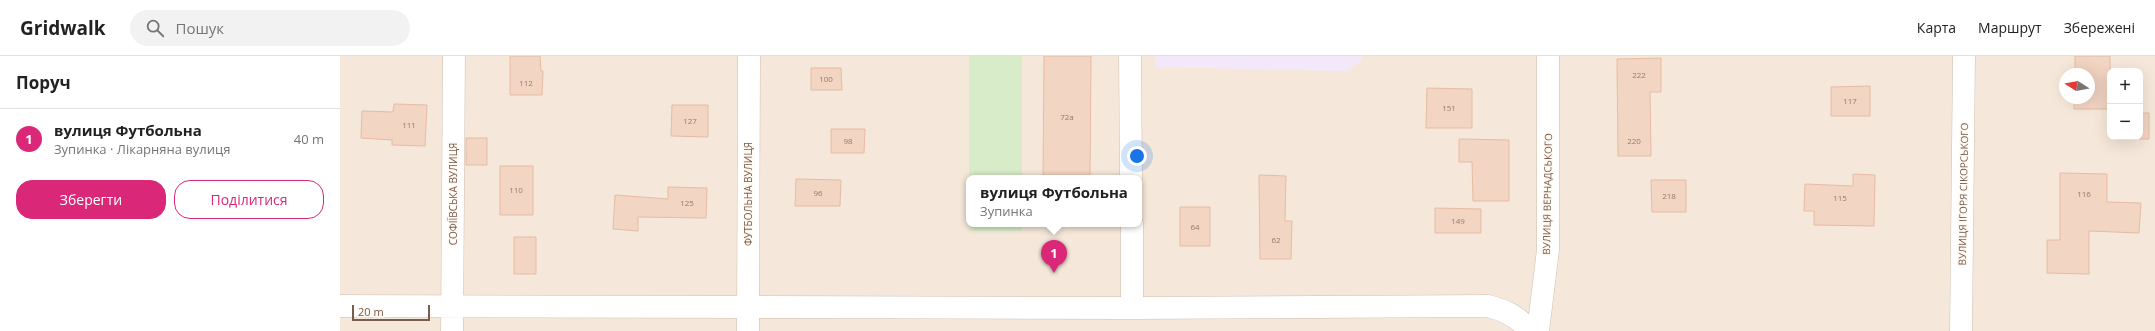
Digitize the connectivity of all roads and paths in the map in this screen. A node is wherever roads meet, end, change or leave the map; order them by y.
1 (454, 56) edge
2 (749, 56) edge
3 (1130, 56) edge
4 (1548, 56) edge
5 (1964, 56) edge
6 (1131, 175) edge
7 (1132, 227) edge
8 (340, 306) edge
9 (452, 306) junction
10 (748, 306) junction
11 (1132, 308) junction
12 (452, 331) edge
13 (748, 331) edge
14 (1528, 331) edge
15 (1538, 331) edge
16 (1961, 331) edge

1 - 9 street, СОФІЇВСЬКА ВУЛИЦЯ
2 - 10 street, ФУТБОЛЬНА ВУЛИЦЯ
3 - 6 street
4 - 15 street, ВУЛИЦЯ ВЕРНАДСЬКОГО
5 - 16 street, ВУЛИЦЯ ІГОРЯ СІКОРСЬКОГО
7 - 11 street
8 - 9 street
9 - 10 street
9 - 12 street, СОФІЇВСЬКА ВУЛИЦЯ
10 - 11 street
10 - 13 street, ФУТБОЛЬНА ВУЛИЦЯ
11 - 14 street

